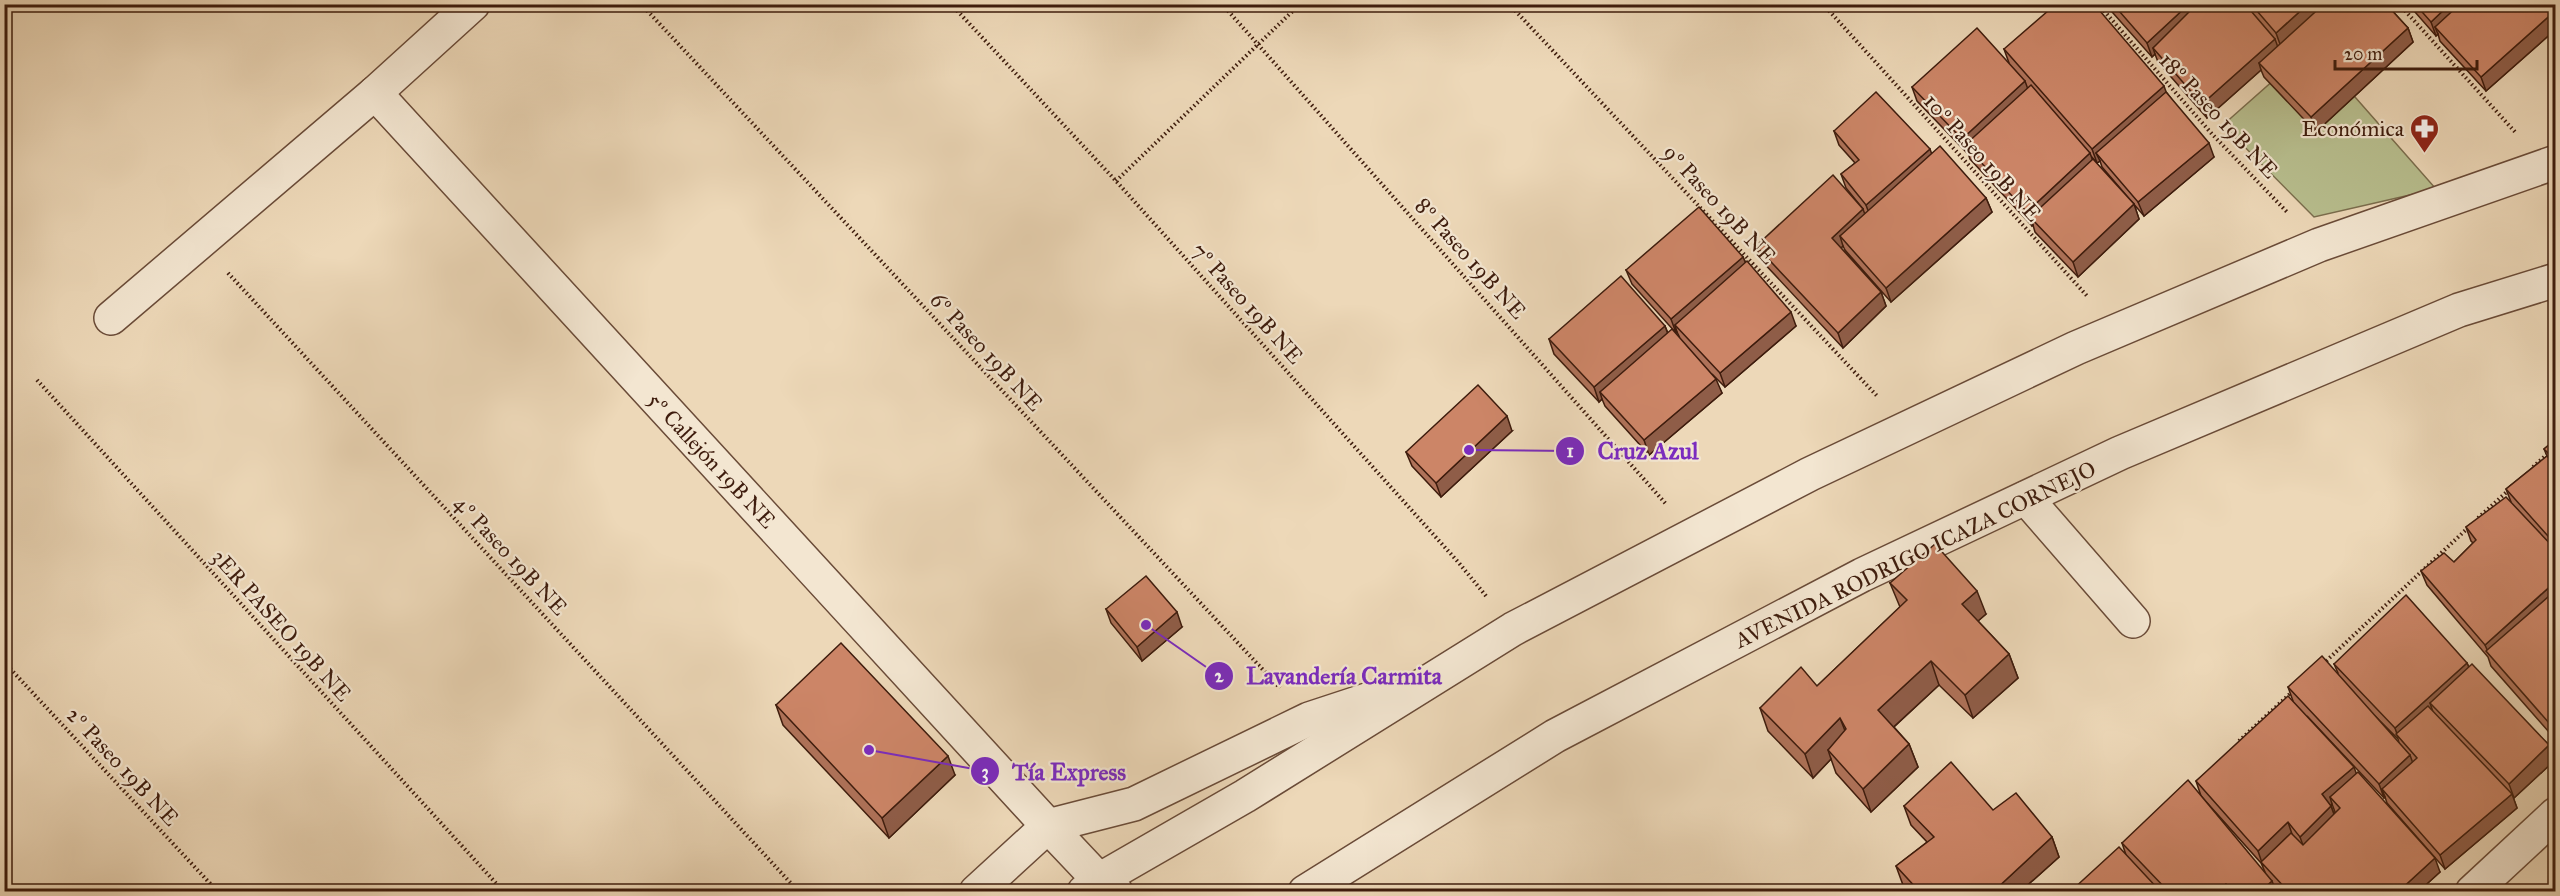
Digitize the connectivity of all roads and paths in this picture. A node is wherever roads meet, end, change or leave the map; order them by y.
1 (473, 4) edge
2 (641, 4) edge
3 (951, 4) edge
4 (1222, 4) edge
5 (1300, 4) edge
6 (1509, 4) edge
7 (1823, 4) edge
8 (2098, 4) edge
9 (2399, 4) edge
10 (1258, 45) junction
11 (375, 93) junction
12 (2550, 163) edge
13 (1116, 180) junction
14 (199, 241) junction
15 (2319, 245) junction
16 (2556, 280) edge
17 (2520, 291) junction
18 (2556, 291) edge
19 (111, 318) dead end
20 (2121, 329) junction
21 (37, 380) dead end
22 (1906, 429) junction
23 (2556, 446) edge
24 (2529, 470) edge
25 (2512, 487) edge
26 (2026, 498) junction
27 (1693, 535) junction
28 (2133, 621) dead end
29 (1513, 629) junction
30 (4, 662) edge
31 (2321, 665) edge
32 (1435, 677) junction
33 (2295, 689) edge
34 (1309, 719) junction
35 (2235, 746) edge
36 (2556, 814) edge
37 (1048, 826) junction
38 (1101, 889) edge
39 (218, 891) edge
40 (504, 891) edge
41 (799, 891) edge
42 (976, 891) edge
43 (1305, 891) edge
44 (2472, 891) edge

1 - 11 street
2 - 34 path, 6º Paseo 19B NE
3 - 13 path, 7º Paseo 19B NE
4 - 10 path, 8º Paseo 19B NE
5 - 10 path
6 - 22 path, 9º Paseo 19B NE
7 - 20 path, 10º Paseo 19B NE
8 - 15 path, 18º Paseo 19B NE
9 - 12 path
10 - 13 path
10 - 27 path, 8º Paseo 19B NE
11 - 14 street
11 - 37 street, 5º Callejón 19B NE
12 - 15 street
13 - 29 path, 7º Paseo 19B NE
14 - 19 street
14 - 41 path, 4º Paseo 19B NE
15 - 20 street
16 - 17 street, AVENIDA RODRIGO ICAZA CORNEJO
17 - 18 street
17 - 26 street, AVENIDA RODRIGO ICAZA CORNEJO
20 - 22 street
21 - 40 path, 3ER PASEO 19B NE
22 - 27 street
23 - 24 path
25 - 31 path
26 - 28 street
26 - 43 street, AVENIDA RODRIGO ICAZA CORNEJO
27 - 29 street
29 - 32 street
30 - 39 path, 2º Paseo 19B NE
32 - 34 street
32 - 38 street
33 - 35 path
34 - 37 street
36 - 44 street
37 - 38 street, 5º Callejón 19B NE
37 - 42 street

